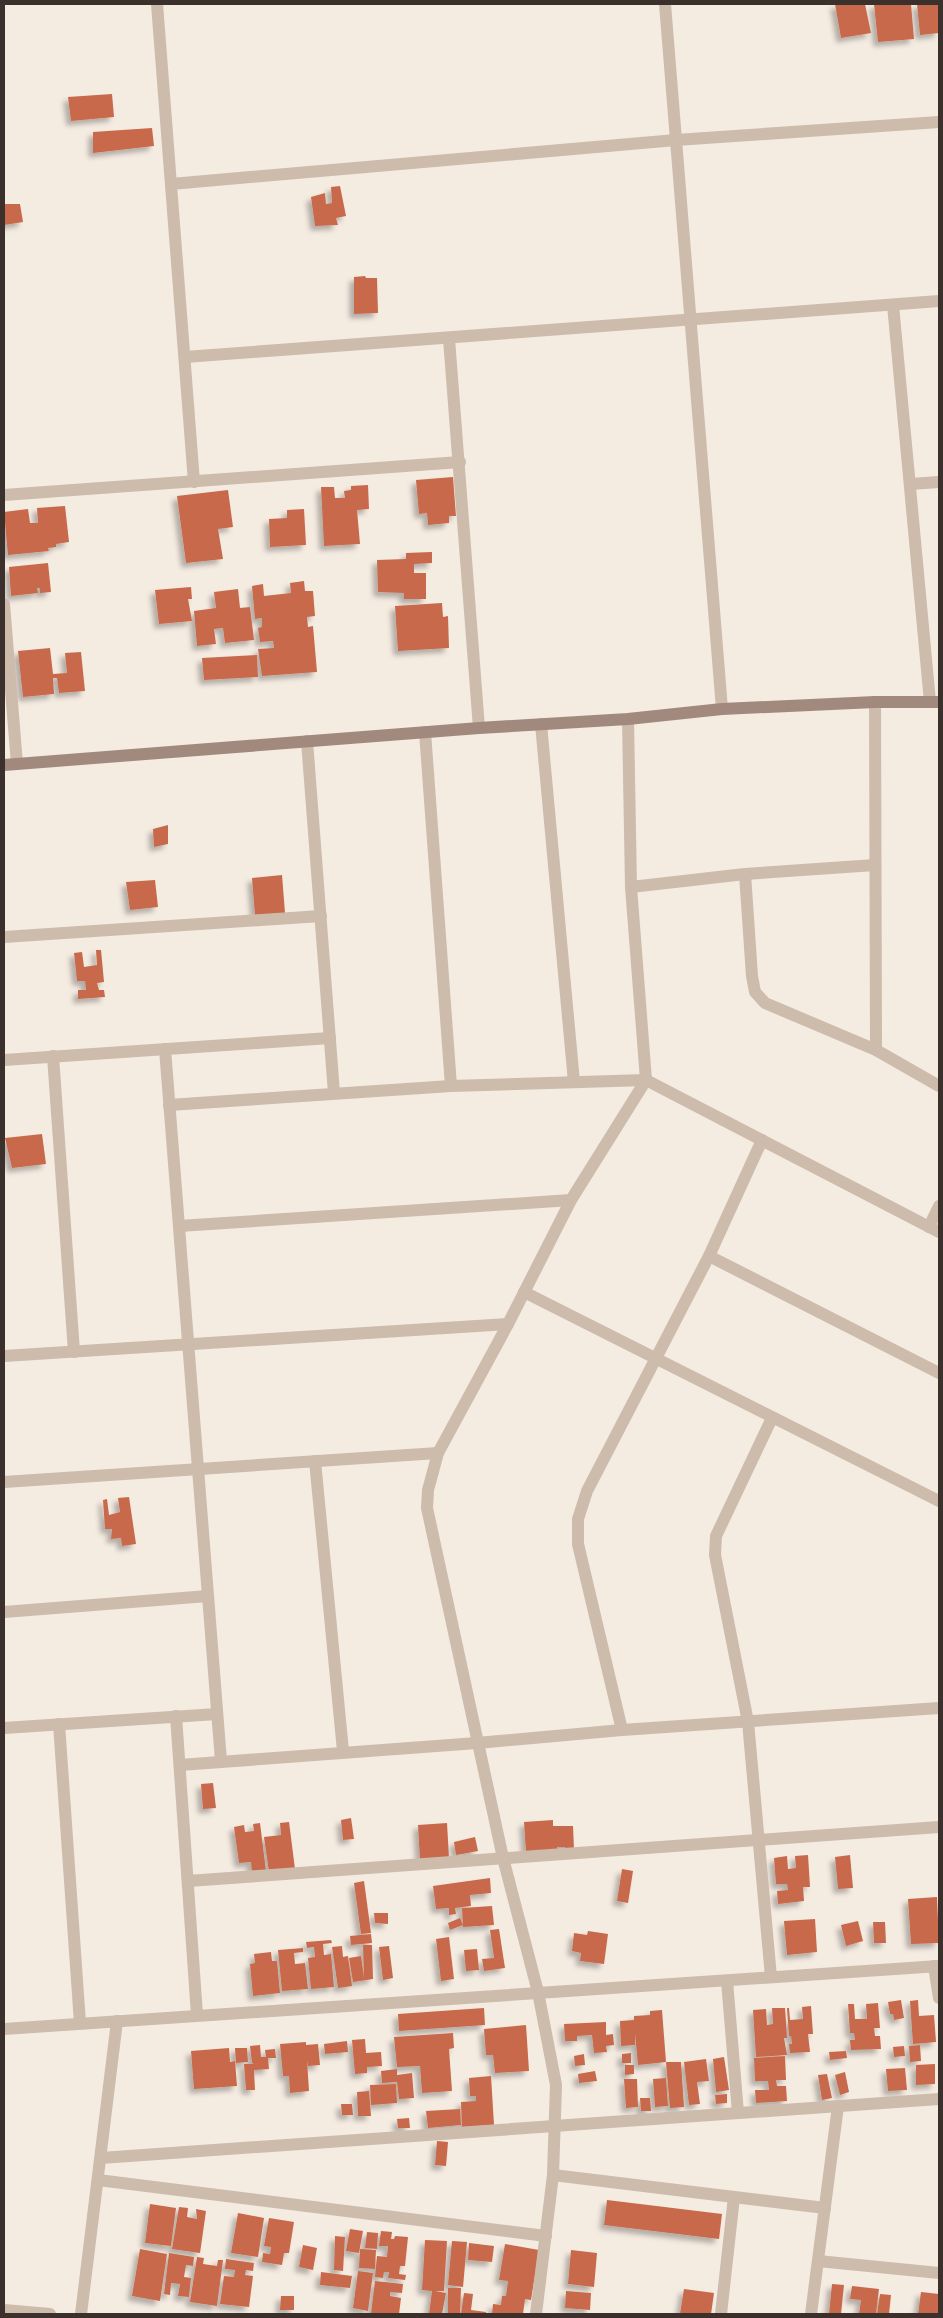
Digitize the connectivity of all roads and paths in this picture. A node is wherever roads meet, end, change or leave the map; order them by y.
1 (157, 4) edge
2 (665, 4) edge
3 (939, 122) edge
4 (676, 140) junction
5 (171, 184) junction
6 (939, 301) edge
7 (893, 304) junction
8 (691, 320) junction
9 (450, 339) junction
10 (185, 357) junction
11 (460, 462) junction
12 (194, 482) junction
13 (939, 482) edge
14 (910, 484) junction
15 (4, 496) edge
16 (4, 604) edge
17 (875, 702) junction
18 (935, 702) edge
19 (722, 709) junction
20 (628, 719) junction
21 (541, 724) junction
22 (479, 728) junction
23 (425, 732) junction
24 (307, 741) junction
25 (17, 764) junction
26 (4, 765) edge
27 (876, 865) junction
28 (745, 874) junction
29 (631, 887) junction
30 (320, 916) junction
31 (4, 937) edge
32 (330, 1038) junction
33 (165, 1049) junction
34 (876, 1050) junction
35 (53, 1056) junction
36 (4, 1060) edge
37 (646, 1080) junction
38 (574, 1082) junction
39 (451, 1086) junction
40 (939, 1086) edge
41 (334, 1094) junction
42 (169, 1104) junction
43 (762, 1140) junction
44 (571, 1200) junction
45 (939, 1206) edge
46 (179, 1226) junction
47 (934, 1230) edge
48 (709, 1256) junction
49 (524, 1292) junction
50 (508, 1324) junction
51 (188, 1345) junction
52 (74, 1352) junction
53 (4, 1356) edge
54 (656, 1358) junction
55 (939, 1373) edge
56 (772, 1418) junction
57 (438, 1453) junction
58 (315, 1461) junction
59 (198, 1469) junction
60 (4, 1482) edge
61 (939, 1501) edge
62 (208, 1596) junction
63 (4, 1612) edge
64 (939, 1708) edge
65 (218, 1714) junction
66 (176, 1716) junction
67 (748, 1722) junction
68 (59, 1724) junction
69 (4, 1728) edge
70 (622, 1730) junction
71 (477, 1743) junction
72 (343, 1751) junction
73 (221, 1761) junction
74 (180, 1765) junction
75 (939, 1827) edge
76 (758, 1840) junction
77 (503, 1858) junction
78 (188, 1881) junction
79 (937, 1966) edge
80 (771, 1977) junction
81 (727, 1981) junction
82 (538, 1992) junction
83 (939, 1998) edge
84 (197, 2016) junction
85 (117, 2021) junction
86 (80, 2023) junction
87 (4, 2029) edge
88 (939, 2099) edge
89 (838, 2106) junction
90 (738, 2113) junction
91 (556, 2126) junction
92 (102, 2158) junction
93 (554, 2175) junction
94 (98, 2180) junction
95 (734, 2197) junction
96 (825, 2208) junction
97 (546, 2236) junction
98 (818, 2261) junction
99 (939, 2273) edge
100 (4, 2310) edge
101 (50, 2314) edge
102 (81, 2314) edge
103 (536, 2314) edge
104 (722, 2314) edge
105 (811, 2314) edge

1 - 5 street
2 - 4 street
3 - 4 street
4 - 5 street
4 - 8 street
5 - 10 street
6 - 7 street
7 - 8 street
7 - 14 street
8 - 9 street
8 - 19 street
9 - 10 street
9 - 11 street
10 - 12 street
11 - 12 street
11 - 22 street
12 - 15 street
13 - 14 street
14 - 18 street
16 - 25 street
17 - 18 main road
17 - 19 main road
17 - 27 street
19 - 20 main road
20 - 21 main road
20 - 29 street
21 - 22 main road
21 - 38 street
22 - 23 main road
23 - 24 main road
23 - 39 street
24 - 25 main road
24 - 30 street
25 - 26 main road
27 - 28 street
27 - 34 street
28 - 29 street
28 - 34 street
29 - 37 street
30 - 31 street
30 - 32 street
32 - 33 street
32 - 41 street
33 - 35 street
33 - 42 street
34 - 40 street
35 - 36 street
35 - 52 street
37 - 38 street
37 - 43 street
37 - 44 street
38 - 39 street
39 - 41 street
41 - 42 street
42 - 46 street
43 - 47 street
43 - 48 street
44 - 46 street
44 - 49 street
45 - 47 street
46 - 51 street
48 - 54 street
48 - 55 street
49 - 50 street
49 - 54 street
50 - 51 street
50 - 57 street
51 - 52 street
51 - 59 street
52 - 53 street
54 - 56 street
54 - 70 street
56 - 61 street
56 - 67 street
57 - 58 street
57 - 71 street
58 - 59 street
58 - 72 street
59 - 60 street
59 - 62 street
62 - 63 street
62 - 65 street
64 - 67 street
65 - 66 street
65 - 73 street
66 - 68 street
66 - 74 street
67 - 70 street
67 - 76 street
68 - 69 street
68 - 86 street
70 - 71 street
71 - 72 street
71 - 77 street
72 - 73 street
73 - 74 street
74 - 78 street
75 - 76 street
76 - 77 street
76 - 80 street
77 - 78 street
77 - 82 street
78 - 84 street
79 - 80 street
79 - 83 street
80 - 81 street
81 - 82 street
81 - 90 street
82 - 84 street
82 - 91 street
84 - 85 street
85 - 86 street
85 - 92 street
86 - 87 street
88 - 89 street
89 - 90 street
89 - 96 street
90 - 91 street
91 - 92 street
91 - 93 street
92 - 94 street
93 - 95 street
93 - 97 street
94 - 97 street
94 - 102 street
95 - 96 street
95 - 104 street
96 - 98 street
97 - 103 street
98 - 99 street
98 - 105 street
100 - 101 street

